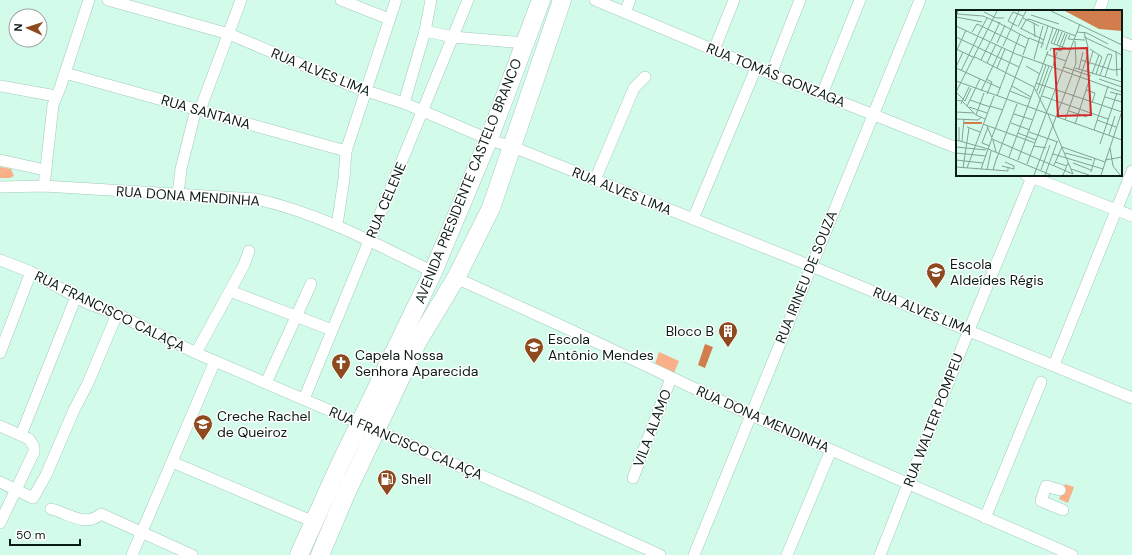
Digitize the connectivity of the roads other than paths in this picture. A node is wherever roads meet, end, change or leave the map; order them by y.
1 (89, 0) edge
2 (108, 0) edge
3 (241, 0) edge
4 (341, 0) edge
5 (396, 0) edge
6 (431, 0) edge
7 (468, 0) edge
8 (541, 0) edge
9 (562, 0) edge
10 (595, 0) edge
11 (630, 0) edge
12 (734, 0) edge
13 (800, 0) edge
14 (860, 0) edge
15 (920, 0) edge
16 (1103, 0) edge
17 (1099, 10) edge
18 (625, 12) junction
19 (390, 19) junction
20 (425, 31) junction
21 (229, 34) junction
22 (453, 37) junction
23 (1122, 42) edge
24 (525, 43) junction
25 (1132, 46) edge
26 (714, 50) junction
27 (756, 68) junction
28 (65, 73) junction
29 (771, 74) junction
30 (644, 77) dead end
31 (0, 86) edge
32 (367, 91) junction
33 (822, 94) junction
34 (56, 96) junction
35 (404, 103) junction
36 (198, 110) junction
37 (423, 112) junction
38 (874, 115) junction
39 (488, 139) junction
40 (512, 147) junction
41 (956, 148) edge
42 (346, 151) junction
43 (0, 160) edge
44 (45, 170) junction
45 (1132, 171) edge
46 (1030, 176) edge
47 (595, 180) junction
48 (44, 186) junction
49 (0, 187) edge
50 (178, 194) junction
51 (1116, 210) junction
52 (1132, 216) edge
53 (693, 219) junction
54 (337, 226) junction
55 (368, 240) junction
56 (249, 251) dead end
57 (0, 260) edge
58 (811, 266) junction
59 (31, 272) junction
60 (433, 272) junction
61 (456, 278) junction
62 (311, 284) dead end
63 (230, 291) junction
64 (76, 297) junction
65 (117, 314) junction
66 (296, 316) junction
67 (332, 330) junction
68 (969, 330) junction
69 (0, 353) edge
70 (196, 353) junction
71 (215, 361) junction
72 (1054, 366) junction
73 (671, 378) junction
74 (1041, 382) dead end
75 (266, 384) junction
76 (1132, 398) edge
77 (304, 399) junction
78 (750, 415) junction
79 (0, 426) edge
80 (367, 427) junction
81 (21, 435) junction
82 (831, 450) junction
83 (172, 462) junction
84 (633, 478) dead end
85 (0, 482) edge
86 (909, 484) junction
87 (16, 490) junction
88 (1060, 490) dead end
89 (51, 509) dead end
90 (1063, 510) dead end
91 (985, 518) junction
92 (314, 522) junction
93 (0, 523) edge
94 (142, 533) junction
95 (132, 555) edge
96 (192, 555) edge
97 (299, 555) edge
98 (320, 555) edge
99 (660, 555) edge
100 (694, 555) edge
101 (787, 555) edge
102 (880, 555) edge
103 (1072, 555) edge

1 - 28 street
2 - 21 street, RUA ALVES LIMA
3 - 21 street
4 - 19 street
5 - 19 street
6 - 20 street
7 - 22 street, RUA CELENE
8 - 24 main road, AVENIDA PRESIDENTE CASTELO BRANCO
9 - 40 main road, AVENIDA PRESIDENTE CASTELO BRANCO
10 - 18 street, RUA TOMÁS GONZAGA
11 - 18 street
12 - 26 street
13 - 29 street
14 - 33 street
15 - 38 street, RUA IRINEU DE SOUZA
16 - 17 street
18 - 26 street, RUA TOMÁS GONZAGA
19 - 32 street
20 - 22 street
20 - 35 street
21 - 32 street, RUA ALVES LIMA
21 - 36 street
22 - 24 street
22 - 37 street, RUA CELENE
23 - 25 street
24 - 39 main road, AVENIDA PRESIDENTE CASTELO BRANCO
26 - 27 street, RUA TOMÁS GONZAGA
27 - 29 street, RUA TOMÁS GONZAGA
27 - 53 street
28 - 34 street
28 - 36 street, RUA SANTANA
29 - 33 street, RUA TOMÁS GONZAGA
30 - 47 street
31 - 34 street
32 - 35 street, RUA ALVES LIMA
32 - 42 street
33 - 38 street, RUA TOMÁS GONZAGA
34 - 44 street
35 - 37 street, RUA ALVES LIMA
36 - 42 street, RUA SANTANA
36 - 50 street
37 - 39 street, RUA ALVES LIMA
37 - 55 street, RUA CELENE
38 - 41 street, RUA TOMÁS GONZAGA
38 - 58 street, RUA IRINEU DE SOUZA
39 - 40 street, RUA ALVES LIMA
39 - 60 main road, AVENIDA PRESIDENTE CASTELO BRANCO
40 - 47 street, RUA ALVES LIMA
40 - 61 main road, AVENIDA PRESIDENTE CASTELO BRANCO
42 - 54 street
43 - 44 street
44 - 48 street
45 - 51 street
46 - 51 street
46 - 68 street, RUA WALTER POMPEU
47 - 53 street, RUA ALVES LIMA
48 - 49 street, RUA DONA MENDINHA
48 - 50 street, RUA DONA MENDINHA
50 - 54 street, RUA DONA MENDINHA
51 - 52 street
51 - 72 street
53 - 58 street, RUA ALVES LIMA
54 - 55 street, RUA DONA MENDINHA
55 - 60 street, RUA DONA MENDINHA
55 - 67 street, RUA CELENE
56 - 63 street
57 - 59 street, RUA FRANCISCO CALAÇA
58 - 68 street, RUA ALVES LIMA
58 - 78 street, RUA IRINEU DE SOUZA
59 - 64 street, RUA FRANCISCO CALAÇA
59 - 69 street
60 - 80 main road, AVENIDA PRESIDENTE CASTELO BRANCO
61 - 73 street, RUA DONA MENDINHA
61 - 80 main road, AVENIDA PRESIDENTE CASTELO BRANCO
62 - 66 street
63 - 66 street
63 - 70 street
64 - 65 street, RUA FRANCISCO CALAÇA
64 - 81 street
65 - 70 street, RUA FRANCISCO CALAÇA
65 - 87 street
66 - 67 street
66 - 75 street
67 - 77 street, RUA CELENE
68 - 72 street, RUA ALVES LIMA
68 - 86 street, RUA WALTER POMPEU
70 - 71 street, RUA FRANCISCO CALAÇA
71 - 75 street, RUA FRANCISCO CALAÇA
71 - 83 street
72 - 76 street, RUA ALVES LIMA
73 - 78 street, RUA DONA MENDINHA
73 - 84 street, VILA ALAMO
74 - 91 street
75 - 77 street, RUA FRANCISCO CALAÇA
77 - 80 street, RUA FRANCISCO CALAÇA
78 - 82 street, RUA DONA MENDINHA
78 - 100 street, RUA IRINEU DE SOUZA
79 - 81 street
80 - 92 main road, AVENIDA PRESIDENTE CASTELO BRANCO
80 - 98 main road, AVENIDA PRESIDENTE CASTELO BRANCO
80 - 99 street, RUA FRANCISCO CALAÇA
81 - 87 street
82 - 86 street, RUA DONA MENDINHA
82 - 101 street
83 - 92 street
83 - 94 street
85 - 87 street
86 - 91 street, RUA DONA MENDINHA
86 - 102 street, RUA WALTER POMPEU
87 - 93 street
88 - 90 street
89 - 94 street
91 - 103 street, RUA DONA MENDINHA
92 - 97 main road, AVENIDA PRESIDENTE CASTELO BRANCO
94 - 95 street
94 - 96 street

